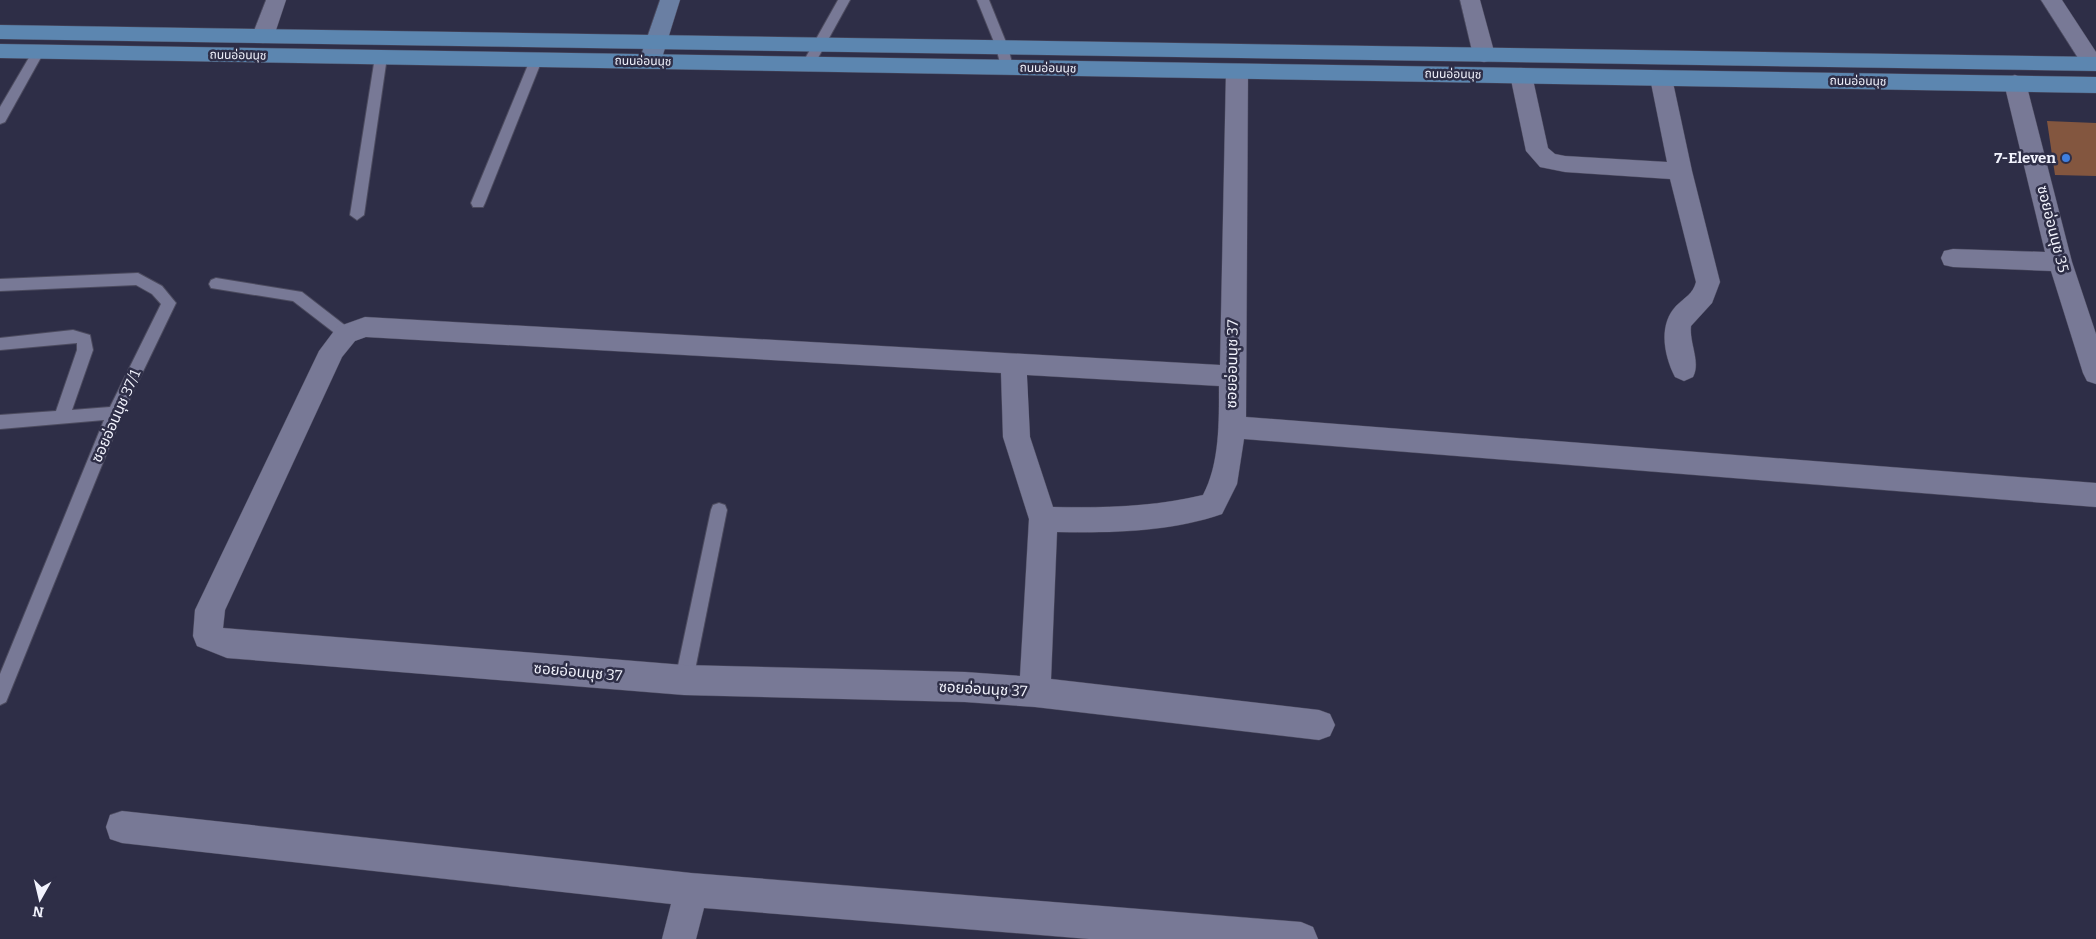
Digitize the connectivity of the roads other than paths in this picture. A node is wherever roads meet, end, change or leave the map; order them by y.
1 (276, 0) edge
2 (670, 0) edge
3 (844, 0) edge
4 (983, 0) edge
5 (1470, 0) edge
6 (2051, 0) edge
7 (0, 32) edge
8 (263, 36) junction
9 (820, 45) junction
10 (0, 51) edge
11 (38, 52) junction
12 (654, 52) junction
13 (253, 55) junction
14 (1484, 55) junction
15 (381, 57) junction
16 (1005, 57) junction
17 (536, 60) junction
18 (808, 64) junction
19 (1237, 71) junction
20 (2095, 71) edge
21 (1521, 75) junction
22 (1661, 78) junction
23 (2015, 83) junction
24 (0, 119) edge
25 (1680, 171) junction
26 (478, 203) dead end
27 (358, 214) dead end
28 (1953, 258) dead end
29 (2060, 262) junction
30 (0, 284) edge
31 (216, 284) dead end
32 (346, 334) junction
33 (0, 344) edge
34 (1014, 364) junction
35 (1684, 370) dead end
36 (2096, 373) edge
37 (1232, 376) junction
38 (115, 413) junction
39 (62, 417) junction
40 (0, 422) edge
41 (1232, 428) junction
42 (2096, 495) edge
43 (719, 510) dead end
44 (1043, 519) junction
45 (684, 680) junction
46 (1035, 692) junction
47 (0, 696) edge
48 (1320, 725) dead end
49 (122, 826) dead end
50 (691, 890) junction
51 (1026, 928) edge
52 (1182, 934) edge
53 (679, 939) edge
54 (1301, 939) edge

1 - 8 street
2 - 12 street
3 - 9 lane
4 - 16 lane
5 - 14 street
6 - 20 street
7 - 8 main road, ถนนอ่อนนุช
8 - 12 main road, ถนนอ่อนนุช
8 - 13 main road
9 - 12 main road, ถนนอ่อนนุช
9 - 16 main road, ถนนอ่อนนุช
9 - 18 lane
10 - 11 main road, ถนนอ่อนนุช
11 - 13 main road, ถนนอ่อนนุช
11 - 24 lane
12 - 17 main road, ถนนอ่อนนุช
12 - 18 main road, ถนนอ่อนนุช
13 - 15 main road, ถนนอ่อนนุช
14 - 16 main road, ถนนอ่อนนุช
14 - 20 main road, ถนนอ่อนนุช
15 - 17 main road, ถนนอ่อนนุช
15 - 27 lane
16 - 18 main road, ถนนอ่อนนุช
16 - 19 main road, ถนนอ่อนนุช
17 - 26 lane
19 - 21 main road, ถนนอ่อนนุช
19 - 37 street, ซอยอ่อนนุช 37
20 - 23 main road, ถนนอ่อนนุช
21 - 22 main road, ถนนอ่อนนุช
21 - 25 street
22 - 23 main road, ถนนอ่อนนุช
22 - 25 street
23 - 29 street, ซอยอ่อนนุช 35
25 - 35 street
28 - 29 street
29 - 36 street, ซอยอ่อนนุช 35
30 - 38 lane, ซอยอ่อนนุช 37/1
31 - 32 lane
32 - 34 street
32 - 45 street, ซอยอ่อนนุช 37
33 - 39 lane
34 - 37 street
34 - 44 street
37 - 41 street, ซอยอ่อนนุช 37
38 - 39 lane
38 - 47 lane, ซอยอ่อนนุช 37/1
39 - 40 lane
41 - 42 street
41 - 44 street, ซอยอ่อนนุช 37
43 - 45 lane
44 - 46 street, ซอยอ่อนนุช 37
45 - 46 street, ซอยอ่อนนุช 37
46 - 48 street
49 - 50 street
50 - 51 street
50 - 53 street
51 - 52 street
52 - 54 street

